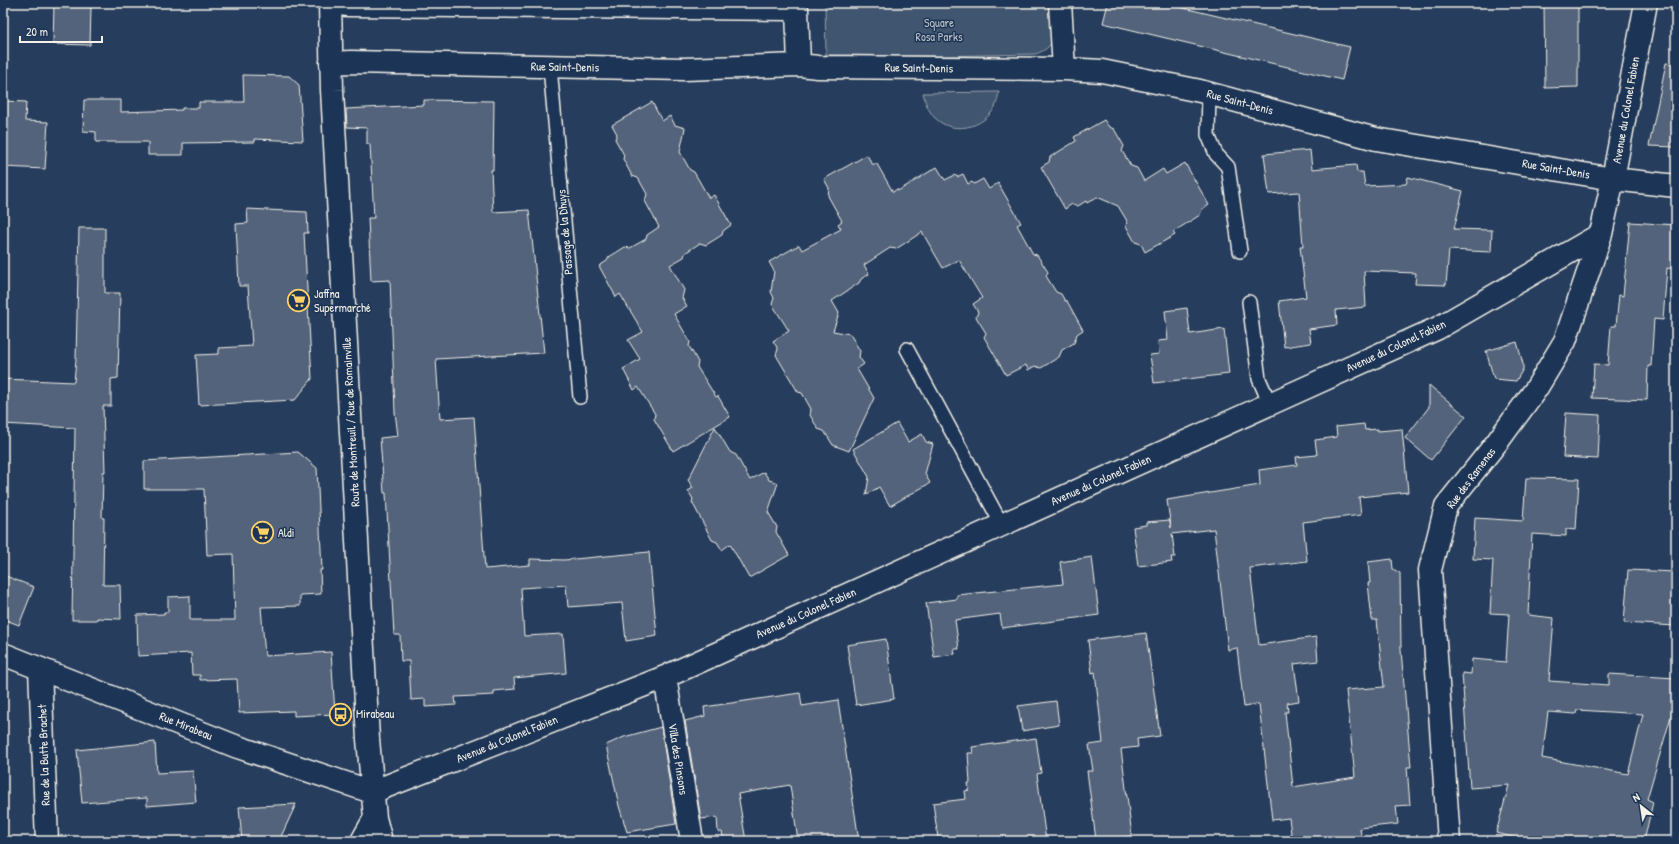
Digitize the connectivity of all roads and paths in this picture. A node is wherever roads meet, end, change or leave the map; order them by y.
1 (330, 3) edge
2 (1060, 3) edge
3 (1646, 3) edge
4 (797, 6) edge
5 (331, 63) junction
6 (799, 65) junction
7 (550, 67) junction
8 (1064, 70) junction
9 (1209, 93) junction
10 (1613, 179) junction
11 (1676, 186) edge
12 (1601, 234) junction
13 (1240, 251) dead end
14 (1249, 302) dead end
15 (907, 349) dead end
16 (580, 396) dead end
17 (1270, 404) junction
18 (1002, 525) junction
19 (3, 654) edge
20 (40, 668) junction
21 (665, 677) junction
22 (372, 792) junction
23 (375, 818) junction
24 (47, 841) edge
25 (362, 841) edge
26 (381, 841) edge
27 (692, 841) edge
28 (1449, 841) edge

1 - 4 street
1 - 5 street, Route de Montreuil / Rue de Romainville
2 - 8 street
3 - 10 street, Avenue du Colonel Fabien
4 - 6 street
5 - 7 street, Rue Saint-Denis
5 - 22 street, Route de Montreuil / Rue de Romainville
6 - 7 street, Rue Saint-Denis
6 - 8 street, Rue Saint-Denis
7 - 16 lane, Passage de la Dhuys
8 - 9 street, Rue Saint-Denis
9 - 10 street, Rue Saint-Denis
9 - 13 lane
10 - 11 street, Rue Saint-Denis
10 - 12 street, Avenue du Colonel Fabien
12 - 17 street, Avenue du Colonel Fabien
12 - 28 street, Rue des Ramenas
14 - 17 lane
15 - 18 lane
17 - 18 street, Avenue du Colonel Fabien
18 - 21 street, Avenue du Colonel Fabien
19 - 20 street, Rue Mirabeau
20 - 22 street, Rue Mirabeau
20 - 24 street, Rue de la Butte Brachet
21 - 22 street, Avenue du Colonel Fabien
21 - 27 street, Villa des Pinsons
22 - 23 street, Route de Montreuil / Rue de Romainville
23 - 25 street
23 - 26 street, Route de Montreuil / Rue de Romainville

